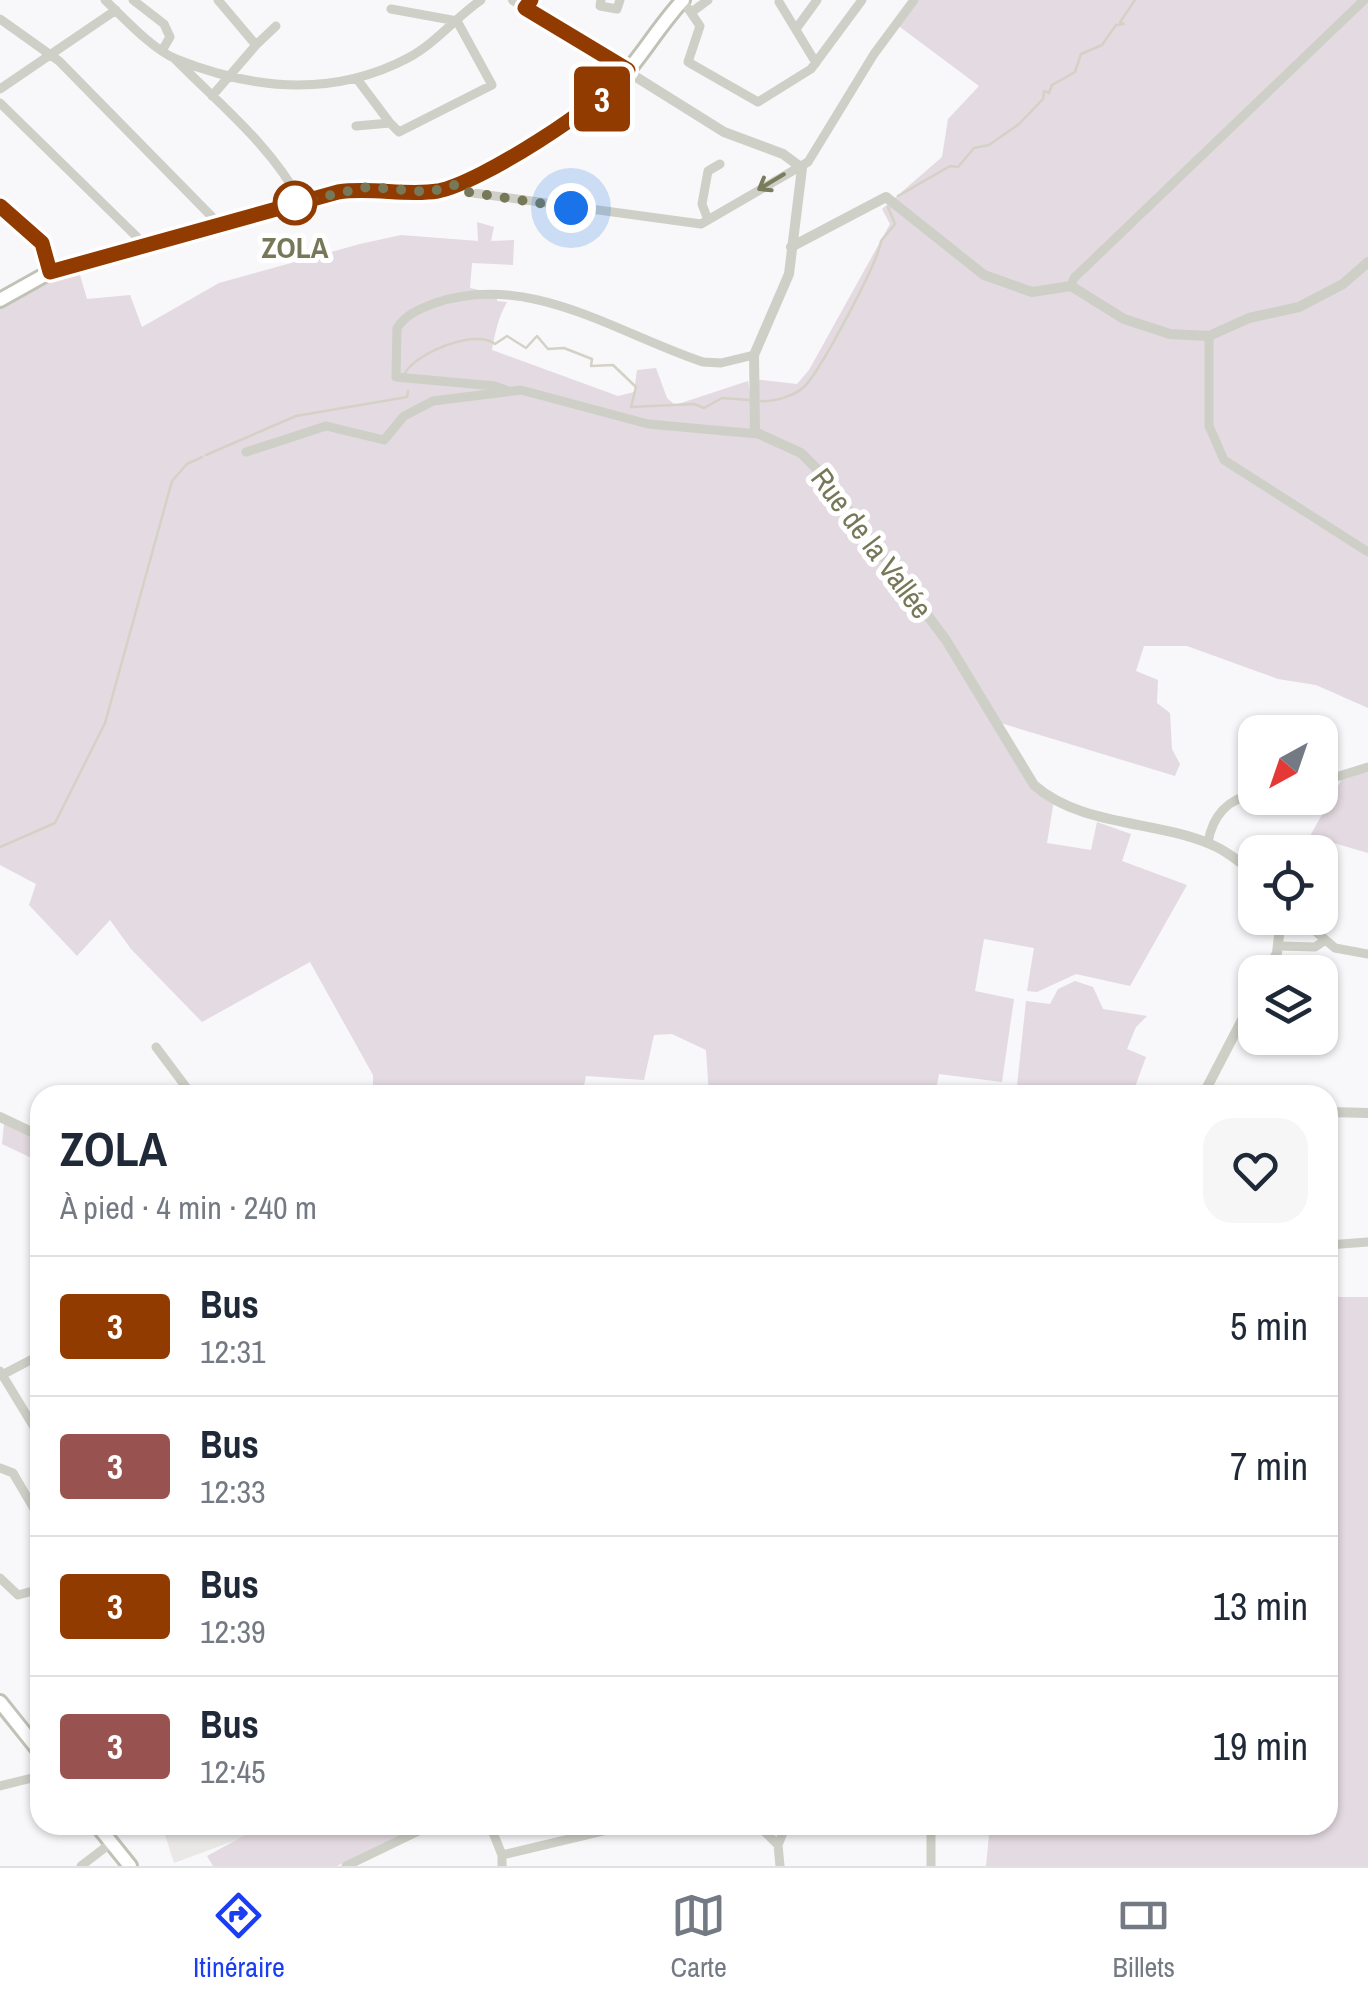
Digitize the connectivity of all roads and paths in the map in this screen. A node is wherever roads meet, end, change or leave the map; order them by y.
1 (132, 0) edge
2 (218, 0) edge
3 (513, 0) edge
4 (601, 0) edge
5 (620, 0) edge
6 (708, 0) edge
7 (817, 0) edge
8 (914, 0) edge
9 (1364, 0) edge
10 (860, 1) edge
11 (475, 2) edge
12 (779, 2) edge
13 (111, 4) edge
14 (528, 4) edge
15 (686, 4) edge
16 (391, 9) dead end
17 (0, 19) edge
18 (457, 21) junction
19 (276, 26) dead end
20 (796, 29) junction
21 (256, 46) junction
22 (163, 49) junction
23 (51, 54) junction
24 (174, 58) junction
25 (816, 63) junction
26 (628, 70) junction
27 (229, 78) junction
28 (357, 79) junction
29 (0, 89) edge
30 (212, 96) junction
31 (0, 104) edge
32 (390, 122) junction
33 (356, 126) dead end
34 (720, 164) dead end
35 (802, 168) junction
36 (458, 184) junction
37 (300, 202) junction
38 (0, 206) edge
39 (708, 220) junction
40 (222, 226) junction
41 (791, 247) junction
42 (142, 248) junction
43 (1368, 262) edge
44 (50, 272) junction
45 (1071, 286) junction
46 (0, 300) edge
47 (1209, 336) junction
48 (754, 355) junction
49 (508, 392) junction
50 (758, 434) junction
51 (246, 452) dead end
52 (1368, 552) edge
53 (1368, 768) edge
54 (1338, 777) edge
55 (1238, 800) edge
56 (1208, 843) junction
57 (1238, 863) edge
58 (1280, 935) edge
59 (1318, 935) edge
60 (1324, 941) junction
61 (1279, 946) junction
62 (1368, 954) edge
63 (1275, 955) edge
64 (1238, 1027) edge
65 (156, 1047) dead end
66 (184, 1085) edge
67 (1207, 1085) edge
68 (1338, 1112) edge
69 (1368, 1112) edge
70 (0, 1117) edge
71 (30, 1131) edge
72 (1368, 1242) edge
73 (1338, 1244) edge
74 (30, 1360) edge
75 (1, 1374) edge
76 (30, 1421) edge
77 (0, 1468) edge
78 (30, 1502) edge
79 (0, 1578) edge
80 (30, 1591) edge
81 (0, 1702) edge
82 (30, 1740) edge
83 (30, 1778) edge
84 (0, 1786) edge
85 (106, 1835) edge
86 (410, 1835) edge
87 (493, 1835) edge
88 (593, 1835) edge
89 (768, 1835) edge
90 (782, 1835) edge
91 (931, 1835) edge
92 (111, 1842) junction
93 (778, 1846) junction
94 (502, 1861) edge
95 (81, 1866) edge
96 (130, 1866) edge
97 (346, 1866) edge
98 (780, 1866) edge
99 (931, 1866) edge

1 - 22 street
2 - 21 street
3 - 14 street
4 - 5 street
6 - 15 street
7 - 20 street
8 - 35 street
9 - 45 street
10 - 25 street
11 - 18 street
12 - 20 street
13 - 22 street
13 - 23 street
14 - 26 street
15 - 25 street
15 - 26 main road
16 - 18 street
17 - 23 street
18 - 28 street
18 - 32 street
19 - 21 street
20 - 25 street
21 - 27 street
22 - 24 street
23 - 29 street
23 - 40 street
24 - 27 street
24 - 30 street
26 - 35 street
26 - 36 main road
27 - 28 street
27 - 30 street
28 - 32 street
30 - 37 street
31 - 42 street
32 - 33 street
34 - 39 street
35 -> 39 street
35 - 41 street
36 - 37 main road
36 - 39 street
37 - 40 main road
38 - 44 street
40 - 42 main road
41 - 45 street
41 - 48 street
42 - 44 main road
43 - 47 street
44 - 46 main road
45 - 47 street
47 - 52 street
48 - 49 street
48 - 50 street
49 - 50 street
49 - 51 street
50 - 56 street, Rue de la Vallée
53 - 54 street
55 - 56 street
56 - 57 street
58 - 61 street
59 - 60 street
60 - 61 street
60 - 62 street
61 - 63 street
64 - 67 street
65 - 66 street
68 - 69 street
70 - 71 street
72 - 73 street
74 - 75 street
75 - 76 street
77 - 78 street
79 - 80 street
81 - 82 main road
83 - 84 street
85 - 92 main road
86 - 97 street
87 - 94 street
88 - 94 street
89 - 93 street
90 - 93 street
91 - 99 street
92 - 95 street
92 - 96 main road
93 - 98 street

